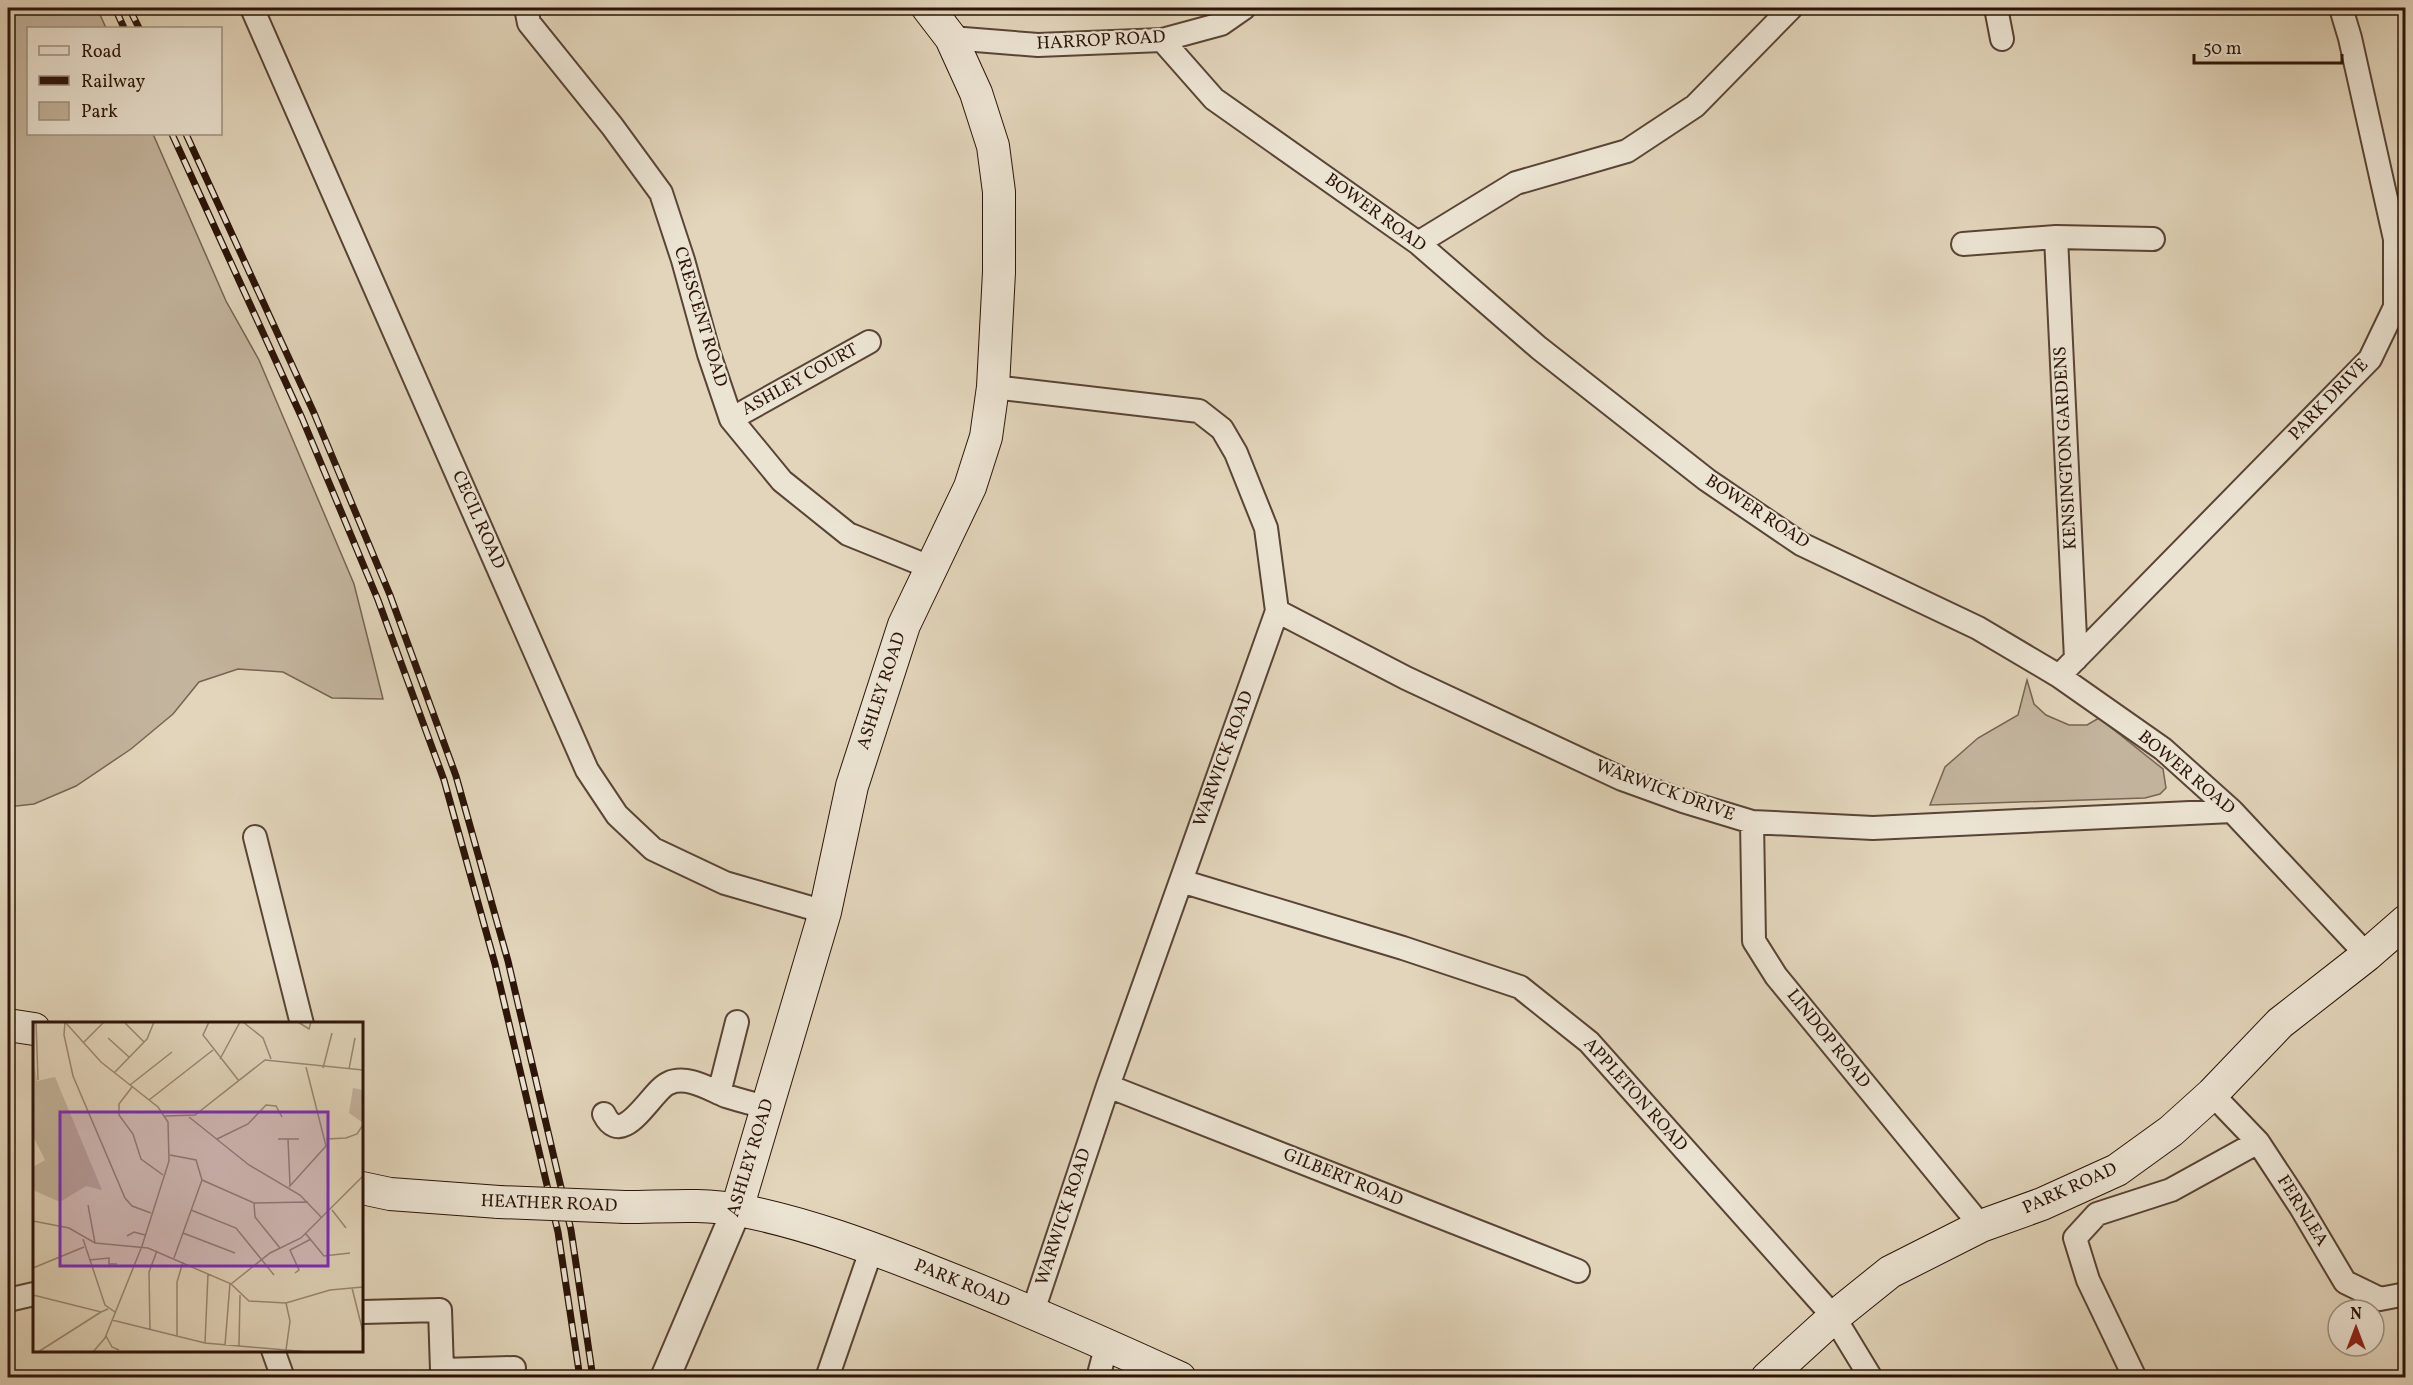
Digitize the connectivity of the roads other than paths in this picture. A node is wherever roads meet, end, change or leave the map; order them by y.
1 (252, 8) edge
2 (526, 8) edge
3 (928, 8) edge
4 (1244, 8) edge
5 (1791, 8) edge
6 (1996, 8) edge
7 (2341, 8) edge
8 (951, 38) junction
9 (2002, 39) dead end
10 (1162, 40) junction
11 (2056, 237) junction
12 (2153, 239) dead end
13 (2400, 240) edge
14 (1418, 243) junction
15 (1963, 244) dead end
16 (869, 342) dead end
17 (993, 387) junction
18 (731, 418) junction
19 (932, 568) junction
20 (1277, 611) junction
21 (2076, 659) junction
22 (2060, 676) junction
23 (2232, 811) junction
24 (1752, 822) junction
25 (255, 837) dead end
26 (1180, 881) junction
27 (825, 912) junction
28 (2406, 921) edge
29 (2367, 955) junction
30 (302, 1022) edge
31 (737, 1022) dead end
32 (8, 1026) edge
33 (33, 1029) edge
34 (1108, 1086) junction
35 (719, 1093) junction
36 (2212, 1094) junction
37 (767, 1107) junction
38 (604, 1114) dead end
39 (2258, 1142) junction
40 (363, 1188) edge
41 (737, 1209) junction
42 (1981, 1226) junction
43 (872, 1248) junction
44 (1578, 1271) dead end
45 (33, 1294) edge
46 (2406, 1294) edge
47 (8, 1300) edge
48 (1033, 1311) junction
49 (363, 1312) edge
50 (1834, 1317) junction
51 (1107, 1344) junction
52 (274, 1352) edge
53 (514, 1368) dead end
54 (283, 1377) edge
55 (665, 1377) edge
56 (827, 1377) edge
57 (1098, 1377) edge
58 (1180, 1377) edge
59 (1767, 1377) edge
60 (1871, 1377) edge
61 (2135, 1377) edge

1 - 27 street, CECIL ROAD
2 - 18 street, CRESCENT ROAD
3 - 8 main road, ASHLEY ROAD
4 - 10 street, HARROP ROAD
5 - 14 street
6 - 9 street
7 - 13 street, PARK DRIVE
8 - 10 street, HARROP ROAD
8 - 17 main road, ASHLEY ROAD
10 - 14 street, BOWER ROAD
11 - 12 street
11 - 15 street
11 - 21 street, KENSINGTON GARDENS
13 - 21 street, PARK DRIVE
14 - 22 street, BOWER ROAD
16 - 18 street, ASHLEY COURT
17 - 19 main road, ASHLEY ROAD
17 - 20 street, WARWICK ROAD
18 - 19 street, CRESCENT ROAD
19 - 27 main road, ASHLEY ROAD
20 - 24 street, WARWICK DRIVE
20 - 26 street, WARWICK ROAD
21 - 22 street, PARK DRIVE
22 - 23 street, BOWER ROAD
23 - 24 street, WARWICK DRIVE
23 - 29 street, BOWER ROAD
24 - 42 street, LINDOP ROAD
25 - 30 street
26 - 34 street, WARWICK ROAD
26 - 50 street, APPLETON ROAD
27 - 37 main road, ASHLEY ROAD
28 - 29 main road, PARK ROAD
29 - 36 main road, PARK ROAD
31 - 35 street
32 - 33 main road
34 - 44 street, GILBERT ROAD
34 - 48 street, WARWICK ROAD
35 - 37 street
35 - 38 street
36 - 39 street, FERNLEA
36 - 42 main road, PARK ROAD
37 - 41 main road, ASHLEY ROAD
39 - 46 street, FERNLEA
39 - 61 street
40 - 41 main road, HEATHER ROAD, bridge
41 - 43 main road, PARK ROAD
41 - 55 street, ASHLEY ROAD
42 - 50 main road, PARK ROAD
43 - 48 main road, PARK ROAD
43 - 56 street
45 - 47 street
48 - 51 main road, PARK ROAD
49 - 53 street
50 - 59 main road, PARK ROAD
50 - 60 street, APPLETON ROAD
51 - 57 street
51 - 58 main road, PARK ROAD
52 - 54 street

